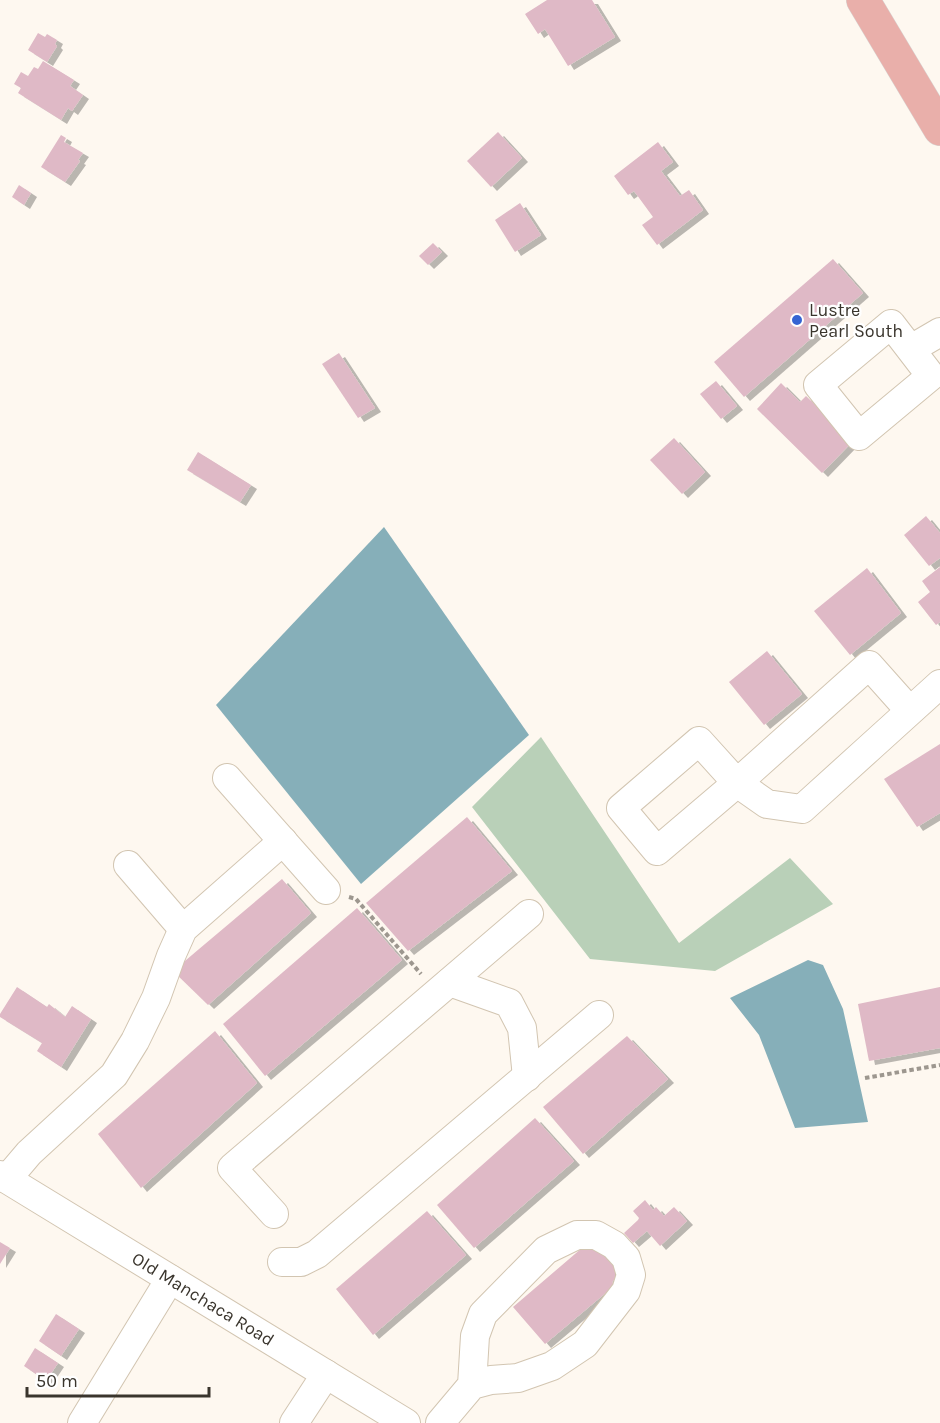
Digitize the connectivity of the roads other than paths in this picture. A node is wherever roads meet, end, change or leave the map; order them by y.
1 (863, 0) edge
2 (940, 129) edge
3 (940, 332) edge
4 (911, 350) junction
5 (936, 383) edge
6 (940, 684) edge
7 (910, 711) junction
8 (227, 778) dead end
9 (283, 841) junction
10 (128, 865) dead end
11 (326, 890) road end
12 (529, 914) dead end
13 (183, 929) junction
14 (444, 987) junction
15 (599, 1015) dead end
16 (527, 1077) junction
17 (4, 1177) edge
18 (274, 1214) dead end
19 (282, 1262) dead end
20 (171, 1279) junction
21 (326, 1374) junction
22 (472, 1385) junction
23 (82, 1423) edge
24 (294, 1423) edge
25 (406, 1423) edge
26 (440, 1423) edge

1 - 2 main road
3 - 4 street
4 - 5 street
4 - 5 street
6 - 7 street
7 - 7 street
8 - 9 street
9 - 11 street
9 - 13 street
10 - 13 street
12 - 14 street
13 - 17 street
14 - 16 street
14 - 18 street
15 - 16 street
16 - 19 street
17 - 20 street, Old Manchaca Road
20 - 21 street, Old Manchaca Road
20 - 23 street
21 - 24 street
21 - 25 street, Old Manchaca Road
22 - 22 street
22 - 26 street

